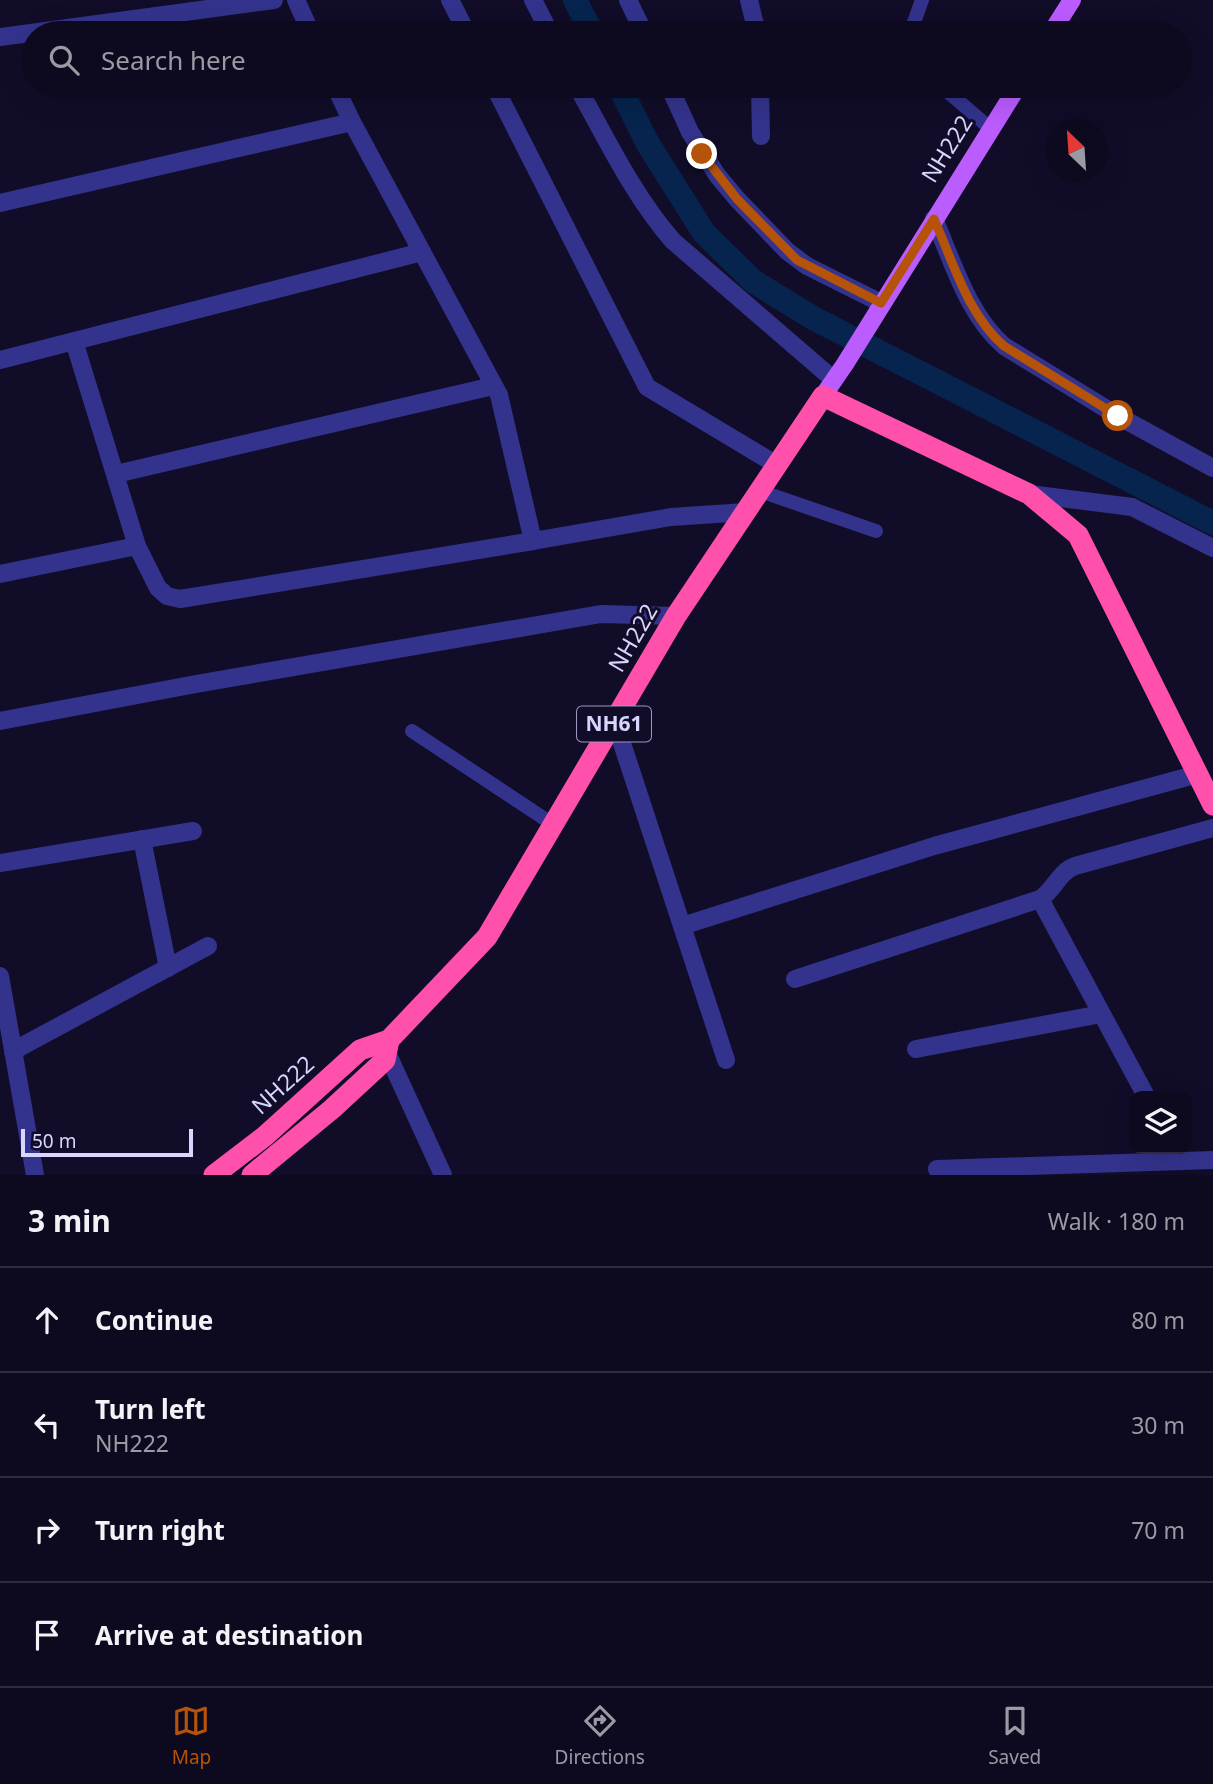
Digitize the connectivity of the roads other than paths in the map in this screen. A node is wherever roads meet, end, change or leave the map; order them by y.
1 (274, 0) edge
2 (296, 0) edge
3 (450, 0) edge
4 (533, 0) edge
5 (628, 0) edge
6 (749, 0) edge
7 (922, 0) edge
8 (1072, 0) edge
9 (118, 21) edge
10 (306, 21) edge
11 (461, 21) edge
12 (544, 21) edge
13 (638, 21) edge
14 (754, 21) edge
15 (914, 21) edge
16 (1059, 21) edge
17 (21, 34) edge
18 (0, 37) edge
19 (341, 98) edge
20 (500, 98) edge
21 (583, 98) edge
22 (674, 98) edge
23 (760, 98) edge
24 (954, 98) edge
25 (1010, 98) edge
26 (352, 122) junction
27 (990, 130) junction
28 (761, 136) dead end
29 (0, 203) edge
30 (934, 219) junction
31 (422, 252) junction
32 (879, 307) junction
33 (74, 341) junction
34 (0, 360) edge
35 (493, 386) junction
36 (829, 388) junction
37 (777, 465) junction
38 (1213, 468) edge
39 (116, 474) junction
40 (760, 491) junction
41 (1029, 494) junction
42 (746, 512) junction
43 (876, 531) dead end
44 (533, 541) junction
45 (137, 546) junction
46 (1213, 548) edge
47 (0, 574) edge
48 (676, 617) junction
49 (0, 721) edge
50 (615, 722) junction
51 (412, 732) dead end
52 (1198, 774) junction
53 (1213, 805) edge
54 (554, 825) junction
55 (1213, 828) edge
56 (194, 831) dead end
57 (142, 839) junction
58 (0, 863) edge
59 (1040, 899) junction
60 (682, 926) junction
61 (208, 946) dead end
62 (168, 968) junction
63 (0, 976) edge
64 (795, 979) dead end
65 (1101, 1014) junction
66 (388, 1048) junction
67 (916, 1049) dead end
68 (13, 1051) junction
69 (726, 1060) dead end
70 (1143, 1091) edge
71 (1178, 1155) edge
72 (1213, 1160) edge
73 (937, 1168) dead end
74 (35, 1175) edge
75 (214, 1175) edge
76 (252, 1175) edge
77 (443, 1175) edge

1 - 9 street
2 - 10 street
3 - 11 street
4 - 12 street
5 - 13 street
6 - 14 street
7 - 15 lane
8 - 16 main road
17 - 18 street
19 - 26 street
20 - 37 street
21 - 36 street
22 - 32 street
23 - 28 street
24 - 27 lane
25 - 27 main road, NH222
26 - 29 street
26 - 31 street
27 - 30 main road, NH222
30 - 32 main road, NH222
30 - 38 street
31 - 33 street
31 - 35 street
32 - 36 main road, NH222
33 - 34 street
33 - 39 street
35 - 39 street
35 - 44 street
36 - 37 highway, NH222 / NH61
36 - 41 highway
37 - 40 highway, NH222 / NH61
39 - 45 street
40 - 42 highway, NH222 / NH61
40 - 43 lane
41 - 46 street
41 - 52 highway
42 - 44 street
42 - 48 highway, NH222 / NH61
44 - 45 street
45 - 47 street
48 - 49 street
48 - 50 highway, NH222 / NH61
50 - 54 highway, NH222 / NH61
50 - 60 street
51 - 54 lane
52 - 53 highway
52 - 60 street
54 - 66 highway, NH222 / NH61
55 - 59 street
56 - 57 street
57 - 58 street
57 - 62 street
59 - 64 street
59 - 65 street
60 - 69 street
61 - 62 street
62 - 68 street
63 - 68 street
65 - 67 street
65 - 70 street
66 - 75 highway, NH222 / NH61
66 - 76 highway, NH222 / NH61
66 - 77 street
68 - 74 street
71 - 72 street
71 - 73 street

